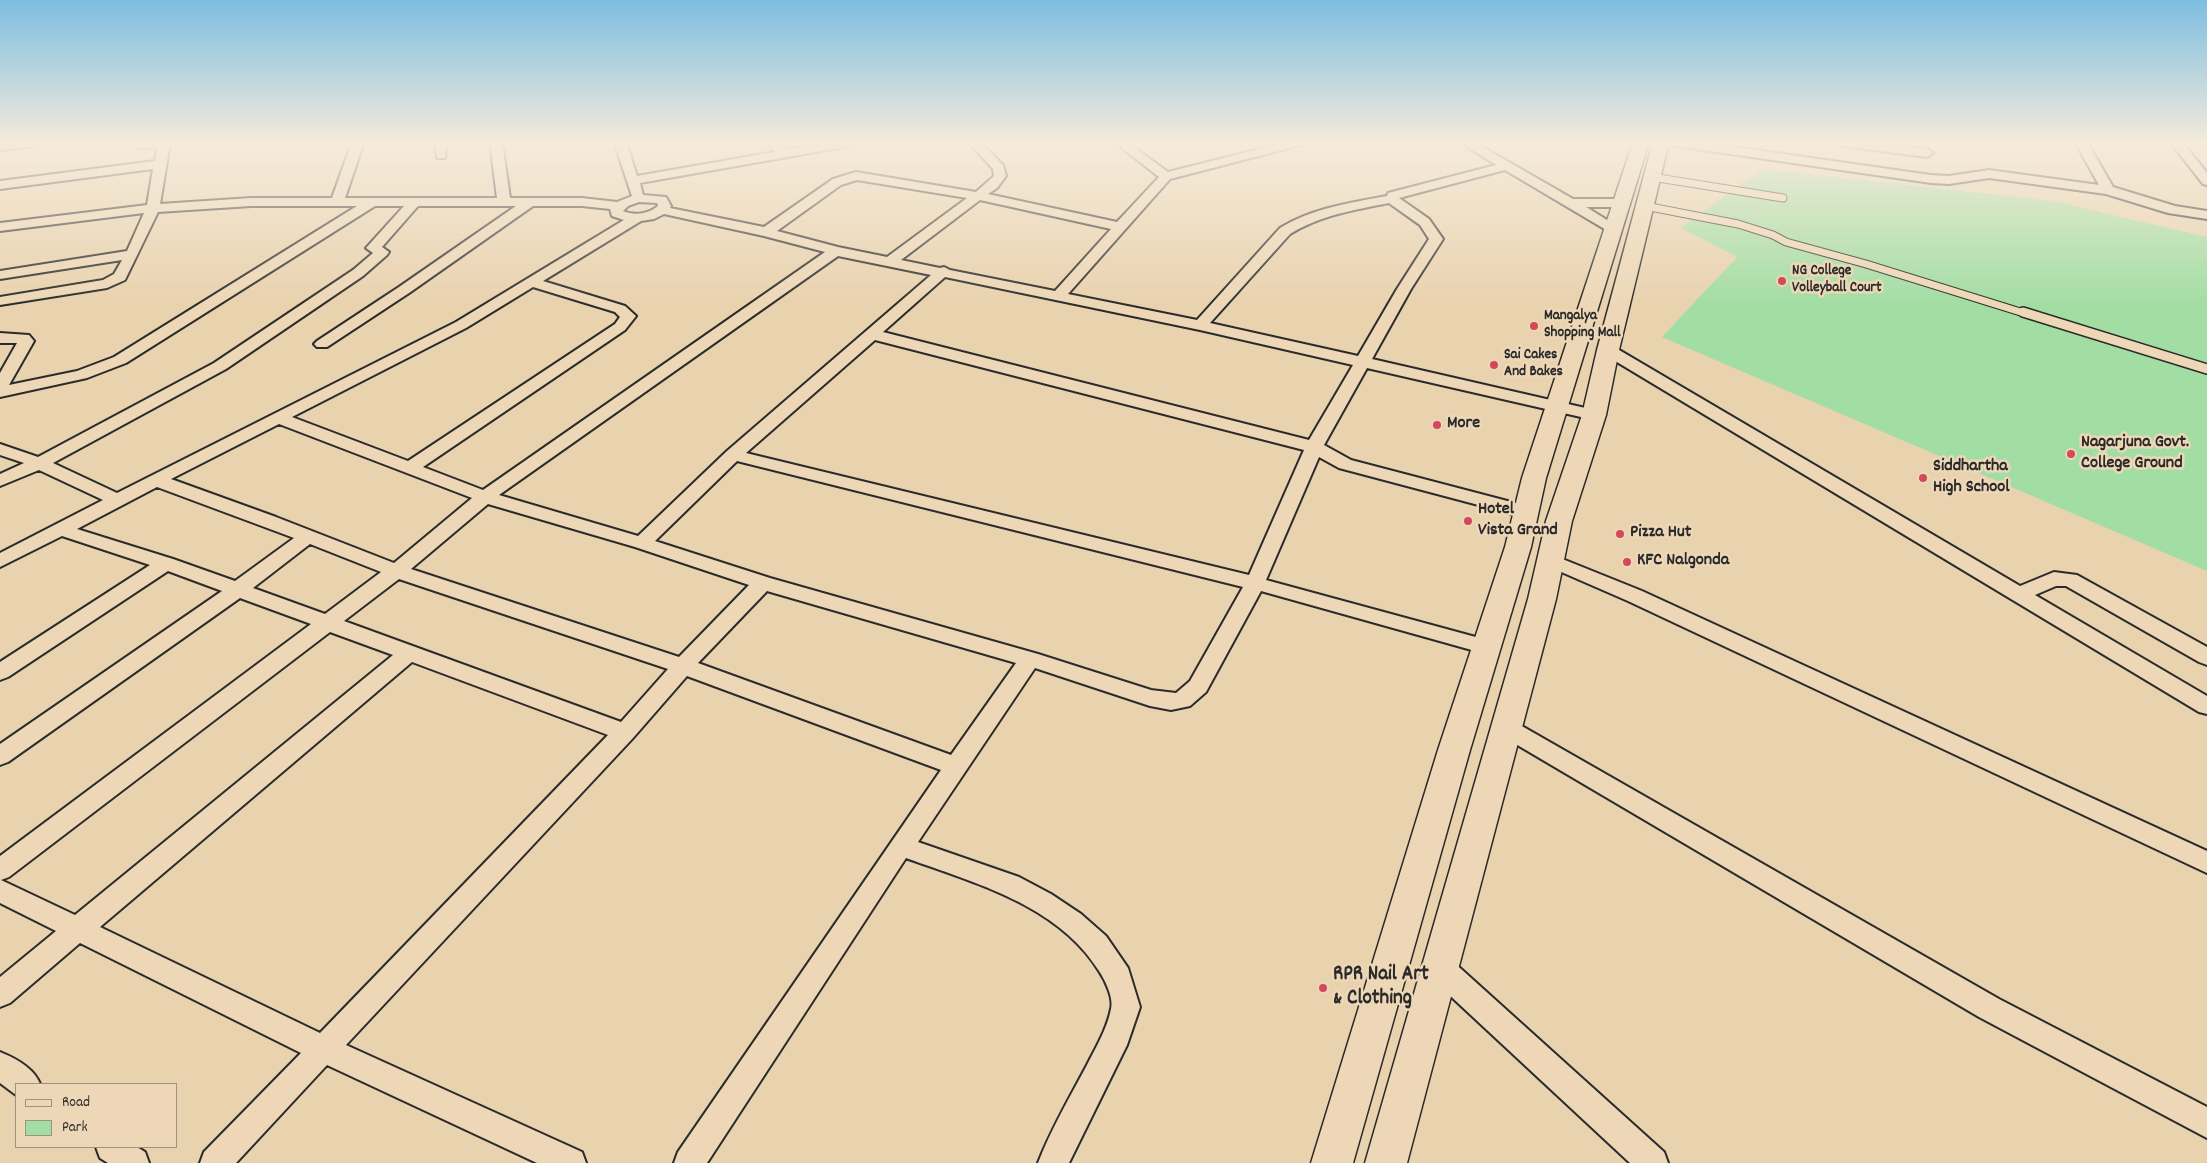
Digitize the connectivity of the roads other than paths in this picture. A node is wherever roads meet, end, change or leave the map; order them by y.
1 (155, 196) edge
2 (339, 196) edge
3 (503, 196) edge
4 (817, 196) edge
5 (978, 196) edge
6 (979, 196) edge
7 (1148, 196) edge
8 (1395, 196) edge
9 (1559, 196) edge
10 (1629, 196) edge
11 (1638, 196) edge
12 (1771, 196) edge
13 (2128, 196) edge
14 (638, 198) joint
15 (1782, 198) dead end
16 (1392, 199) junction
17 (337, 202) junction
18 (504, 202) junction
19 (530, 202) junction
20 (1569, 202) junction
21 (371, 203) junction
22 (414, 203) junction
23 (618, 206) junction
24 (153, 208) junction
25 (663, 210) junction
26 (2173, 210) junction
27 (1626, 212) junction
28 (2207, 216) edge
29 (639, 217) junction
30 (2207, 221) edge
31 (0, 227) edge
32 (1120, 227) junction
33 (766, 232) junction
34 (836, 251) junction
35 (132, 254) junction
36 (889, 262) junction
37 (944, 272) junction
38 (0, 274) edge
39 (531, 282) junction
40 (1059, 295) junction
41 (0, 301) edge
42 (1200, 326) junction
43 (871, 334) junction
44 (0, 338) edge
45 (322, 344) dead end
46 (1608, 350) junction
47 (1363, 362) junction
48 (2207, 369) edge
49 (0, 387) edge
50 (0, 392) edge
51 (1556, 406) junction
52 (1594, 414) junction
53 (278, 418) junction
54 (1314, 447) junction
55 (0, 449) edge
56 (733, 455) junction
57 (39, 463) junction
58 (410, 468) junction
59 (156, 480) junction
60 (0, 481) edge
61 (485, 497) junction
62 (118, 500) junction
63 (1527, 512) junction
64 (62, 530) junction
65 (308, 536) junction
66 (642, 543) junction
67 (1550, 560) junction
68 (0, 562) edge
69 (166, 564) junction
70 (396, 571) junction
71 (763, 583) junction
72 (1255, 583) junction
73 (237, 590) junction
74 (2019, 594) junction
75 (328, 623) junction
76 (1486, 647) junction
77 (409, 653) junction
78 (2207, 657) edge
79 (1030, 659) junction
80 (683, 666) junction
81 (0, 672) edge
82 (2207, 706) edge
83 (1505, 727) junction
84 (625, 732) junction
85 (0, 756) edge
86 (957, 766) junction
87 (901, 846) junction
88 (2207, 863) edge
89 (0, 870) edge
90 (0, 891) edge
91 (77, 929) junction
92 (1440, 968) junction
93 (0, 994) edge
94 (323, 1049) junction
95 (0, 1066) edge
96 (24, 1083) edge
97 (2207, 1123) edge
98 (112, 1148) edge
99 (134, 1163) edge
100 (215, 1163) edge
101 (571, 1163) edge
102 (689, 1163) edge
103 (1053, 1163) edge
104 (1332, 1163) edge
105 (1386, 1163) edge
106 (1653, 1163) edge

1 - 24 street
2 - 17 street
3 - 18 street
4 - 33 street
5 - 36 street
6 - 32 street
7 - 32 street
8 - 16 street
9 - 20 street
10 - 27 main road
11 - 27 main road
12 - 15 lane
13 - 26 street
14 - 23 street
14 - 25 street
16 - 42 street
16 - 47 street
17 - 21 street
17 - 24 street
18 - 19 street
18 - 22 street
19 - 23 street
19 - 45 street
20 - 27 street
20 - 27 street
21 - 22 street
21 - 50 street
22 - 57 street
23 - 29 street
24 - 31 street
24 - 35 street
25 - 29 street
25 - 33 street
26 - 28 street
26 - 30 street
27 - 46 main road
27 - 48 lane
27 - 51 main road
29 - 39 street
32 - 40 street
33 - 34 street
34 - 36 street
34 - 61 street
35 - 38 street
35 - 41 street
36 - 37 street
37 - 40 street
37 - 43 street
39 - 53 street
39 - 58 street
40 - 42 street
42 - 47 street
43 - 54 street
43 - 56 street
44 - 49 street
46 - 52 main road
46 - 74 street
47 - 51 street
47 - 54 street
51 - 52 street
51 - 63 main road
52 - 67 main road
53 - 58 street
53 - 59 street
54 - 63 street
54 - 72 street
55 - 57 street
56 - 66 street
56 - 72 street
57 - 60 street
57 - 62 street
58 - 61 street
59 - 62 street
59 - 65 street
61 - 66 street
61 - 70 street
62 - 64 street
63 - 76 main road
64 - 68 street
64 - 69 street
65 - 70 street
65 - 73 street
66 - 71 street
67 - 83 main road
67 - 88 street
69 - 73 street
69 - 81 street
70 - 75 street
70 - 80 street
71 - 79 street
71 - 80 street
72 - 76 street
72 - 79 street
73 - 75 street
73 - 85 street
74 - 78 street
74 - 82 street
75 - 77 street
75 - 89 street
76 - 104 main road
77 - 84 street
77 - 91 street
79 - 86 street
80 - 84 street
80 - 86 street
83 - 92 main road
83 - 97 street
84 - 94 street
86 - 87 street
87 - 102 street
87 - 103 street
90 - 91 street
91 - 93 street
91 - 94 street
92 - 105 main road
92 - 106 street
94 - 100 street
94 - 101 street
95 - 96 street
98 - 99 street

